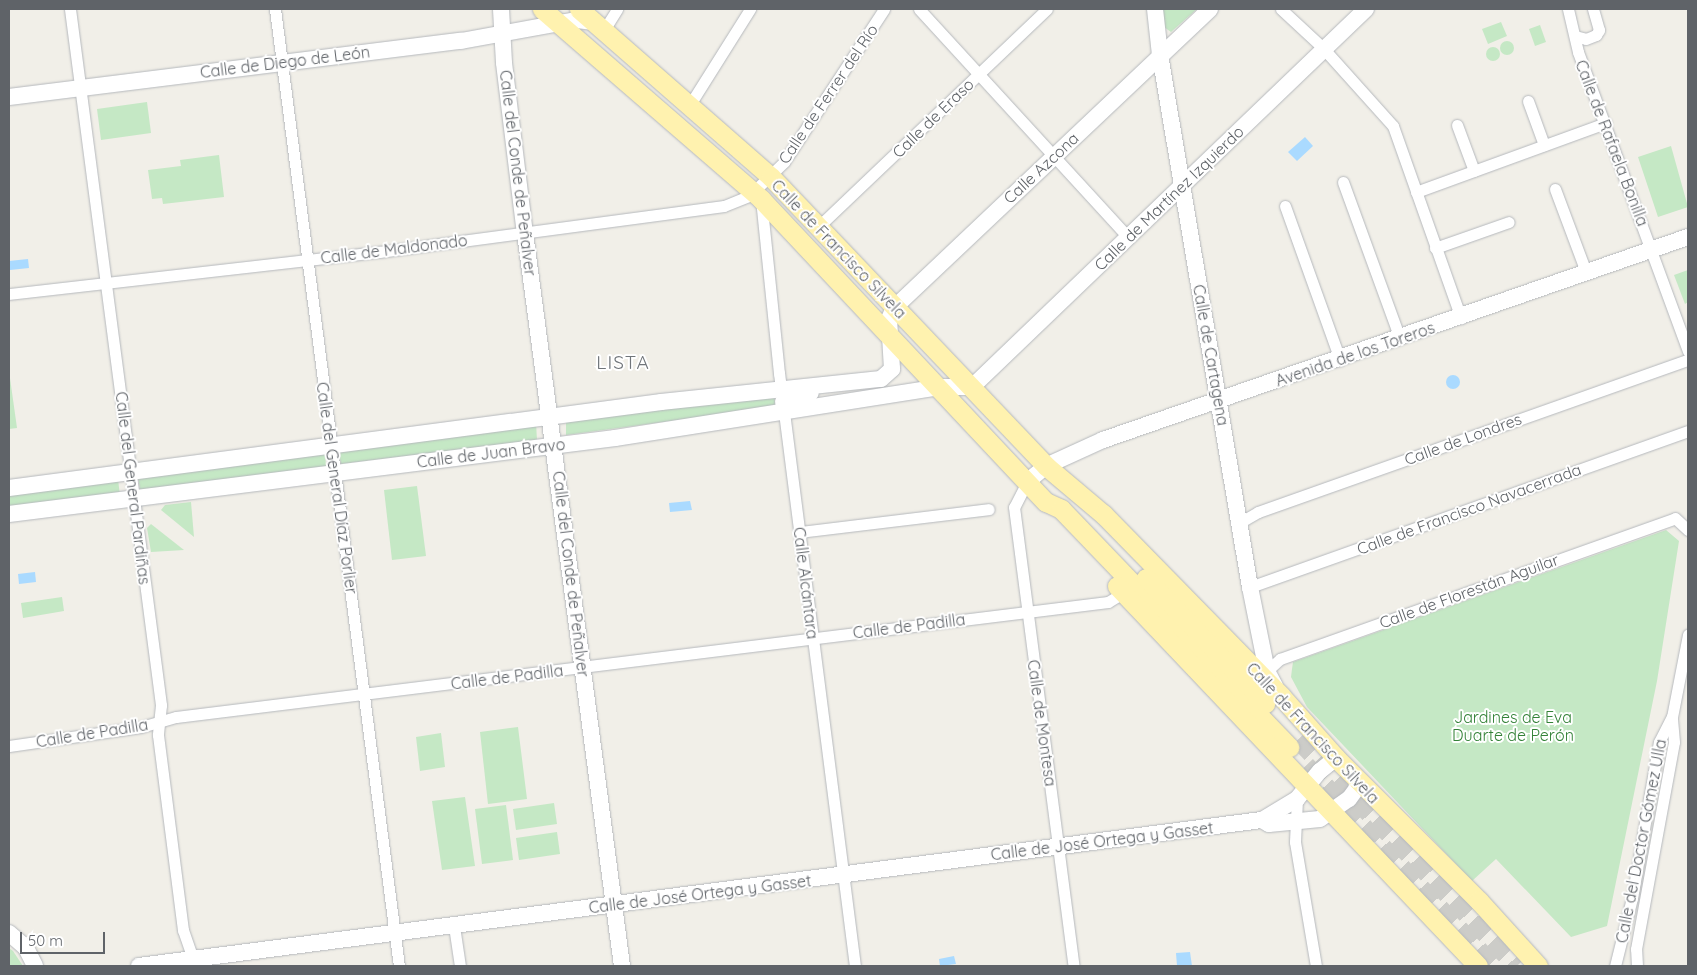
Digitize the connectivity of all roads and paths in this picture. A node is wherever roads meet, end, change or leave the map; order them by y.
1 (70, 9) edge
2 (275, 9) edge
3 (501, 9) edge
4 (542, 9) edge
5 (579, 9) edge
6 (617, 9) edge
7 (750, 9) edge
8 (884, 9) edge
9 (919, 9) edge
10 (1047, 9) edge
11 (1155, 9) edge
12 (1210, 9) edge
13 (1281, 9) edge
14 (1366, 9) edge
15 (1568, 9) edge
16 (1593, 9) edge
17 (562, 25) junction
18 (599, 26) junction
19 (502, 34) junction
20 (1575, 36) junction
21 (1323, 48) junction
22 (1160, 55) junction
23 (282, 63) junction
24 (980, 74) junction
25 (80, 88) junction
26 (9, 97) edge
27 (1528, 102) dead end
28 (689, 106) junction
29 (1606, 123) junction
30 (1457, 125) dead end
31 (1544, 145) junction
32 (1054, 156) junction
33 (1474, 171) junction
34 (771, 177) junction
35 (1343, 182) dead end
36 (1182, 186) junction
37 (1555, 189) dead end
38 (1416, 192) junction
39 (757, 196) junction
40 (1285, 206) dead end
41 (1509, 222) dead end
42 (818, 227) junction
43 (525, 233) junction
44 (1688, 237) edge
45 (1129, 238) junction
46 (1435, 248) junction
47 (1651, 250) junction
48 (305, 260) junction
49 (1586, 272) junction
50 (104, 284) junction
51 (9, 294) edge
52 (894, 308) junction
53 (1461, 318) junction
54 (891, 335) junction
55 (1400, 339) junction
56 (1688, 351) edge
57 (1340, 360) junction
58 (1688, 360) edge
59 (941, 388) junction
60 (972, 388) junction
61 (1219, 400) junction
62 (783, 401) junction
63 (550, 416) junction
64 (1688, 431) edge
65 (331, 445) junction
66 (554, 445) junction
67 (1046, 466) junction
68 (131, 472) junction
69 (335, 473) junction
70 (1027, 482) junction
71 (9, 488) edge
72 (134, 498) junction
73 (1046, 502) junction
74 (1086, 503) junction
75 (989, 509) dead end
76 (9, 514) edge
77 (1688, 516) edge
78 (1675, 518) junction
79 (1239, 523) junction
80 (1688, 530) edge
81 (800, 532) junction
82 (1250, 587) junction
83 (1120, 590) junction
84 (1026, 612) junction
85 (1688, 635) edge
86 (813, 639) junction
87 (583, 667) junction
88 (1267, 671) junction
89 (1683, 692) edge
90 (364, 695) junction
91 (1282, 696) junction
92 (1672, 717) junction
93 (160, 722) junction
94 (9, 746) edge
95 (1336, 758) junction
96 (1360, 784) junction
97 (1302, 793) junction
98 (1332, 814) junction
99 (1262, 820) junction
100 (1295, 822) junction
101 (1058, 847) junction
102 (843, 875) junction
103 (614, 905) junction
104 (454, 926) junction
105 (9, 933) edge
106 (394, 933) junction
107 (195, 963) edge
108 (37, 965) edge
109 (138, 966) edge
110 (399, 966) edge
111 (460, 966) edge
112 (622, 966) edge
113 (855, 966) edge
114 (1074, 966) edge
115 (1316, 966) edge
116 (1478, 966) edge
117 (1538, 966) edge
118 (1615, 966) edge
119 (1637, 966) edge

1 - 25 street, Calle del General Pardiñas
2 - 23 street, Calle del General Díaz Porlier
3 - 19 street, Calle del Conde de Peñalver
4 - 17 main road, Calle de Francisco Silvela
5 - 18 main road, Calle de Francisco Silvela
6 - 18 street
7 - 28 street
8 - 34 street, Calle de Ferrer del Río
9 - 24 street
10 - 24 street, Calle de Eraso
11 - 22 street, Calle de Cartagena
12 - 22 street, Calle Azcona
13 - 21 street
14 - 21 street, Calle de Martínez Izquierdo
15 - 20 street, Calle de Rafaela Bonilla
16 - 20 street, Calle de Rafaela Bonilla
17 - 18 street, Calle de Diego de León
17 - 19 street, Calle de Diego de León
17 - 39 main road, Calle de Francisco Silvela
18 - 28 main road, Calle de Francisco Silvela
19 - 23 street, Calle de Diego de León
19 - 43 street, Calle del Conde de Peñalver
20 - 29 street, Calle de Rafaela Bonilla
21 - 36 street, Calle de Martínez Izquierdo
21 - 38 street
22 - 32 street, Calle Azcona
22 - 36 street, Calle de Cartagena
23 - 25 street, Calle de Diego de León
23 - 48 street, Calle del General Díaz Porlier
24 - 32 street
24 - 42 street, Calle de Eraso
25 - 26 street, Calle de Diego de León
25 - 50 street, Calle del General Pardiñas
27 - 31 street
28 - 34 main road, Calle de Francisco Silvela
29 - 31 street
29 - 47 street, Calle de Rafaela Bonilla
30 - 33 street
31 - 33 street
32 - 45 street
32 - 52 street, Calle Azcona
33 - 38 street
34 - 39 street, Calle de Maldonado
34 - 42 main road, Calle de Francisco Silvela
35 - 55 street
36 - 45 street, Calle de Martínez Izquierdo
36 - 61 street, Calle de Cartagena
37 - 49 street
38 - 46 street
39 - 43 street, Calle de Maldonado
39 - 54 main road, Calle de Francisco Silvela
39 - 62 street, Calle Alcántara
40 - 57 street
41 - 46 street
42 - 52 main road, Calle de Francisco Silvela
43 - 48 street, Calle de Maldonado
43 - 63 street, Calle del Conde de Peñalver
44 - 47 street, Avenida de los Toreros
45 - 60 street, Calle de Martínez Izquierdo
46 - 53 street
47 - 49 street, Avenida de los Toreros
47 - 56 street, Calle de Rafaela Bonilla
48 - 50 street, Calle de Maldonado
48 - 65 street, Calle del General Díaz Porlier
49 - 53 street, Avenida de los Toreros
50 - 51 street, Calle de Maldonado
50 - 68 street, Calle del General Pardiñas
52 - 54 street
52 - 60 main road, Calle de Francisco Silvela
53 - 55 street, Avenida de los Toreros
54 - 59 main road, Calle de Francisco Silvela
54 - 62 street, Calle de Juan Bravo
55 - 57 street, Avenida de los Toreros
57 - 61 street, Avenida de los Toreros
58 - 79 street, Calle de Londres
59 - 60 street, Calle de Juan Bravo
59 - 62 street, Calle de Juan Bravo
59 - 70 main road, Calle de Francisco Silvela
60 - 67 main road, Calle de Francisco Silvela
61 - 67 street, Avenida de los Toreros
61 - 79 street, Calle de Cartagena
62 - 63 street, Calle de Juan Bravo
62 - 66 street, Calle de Juan Bravo
62 - 81 street, Calle Alcántara
63 - 65 street, Calle de Juan Bravo
63 - 66 street, Calle del Conde de Peñalver
64 - 82 street, Calle de Francisco Navacerrada
65 - 68 street, Calle de Juan Bravo
65 - 69 street, Calle del General Díaz Porlier
66 - 69 street, Calle de Juan Bravo
66 - 87 street, Calle del Conde de Peñalver
67 - 70 street, Avenida de los Toreros
67 - 74 main road, Calle de Francisco Silvela
68 - 71 street, Calle de Juan Bravo
68 - 72 street, Calle del General Pardiñas
69 - 72 street, Calle de Juan Bravo
69 - 90 street, Calle del General Díaz Porlier
70 - 73 main road, Calle de Francisco Silvela
70 - 84 street, Calle de Montesa
72 - 76 street, Calle de Juan Bravo
72 - 93 street, Calle del General Pardiñas
73 - 74 main road, Calle de Francisco Silvela
73 - 83 main road, Calle de Francisco Silvela
74 - 91 main road, Calle de Francisco Silvela
75 - 81 street
77 - 78 street, Calle de Florestán Aguilar
78 - 80 street
78 - 88 street, Calle de Florestán Aguilar
79 - 82 street, Calle de Cartagena
81 - 86 street, Calle Alcántara
82 - 88 street, Calle de Cartagena
83 - 84 street, Calle de Padilla
83 - 97 main road, Calle de Francisco Silvela
84 - 86 street, Calle de Padilla
84 - 101 street, Calle de Montesa
85 - 89 street, Calle del Doctor Gómez Ulla
86 - 87 street, Calle de Padilla
86 - 102 street, Calle Alcántara
87 - 90 street, Calle de Padilla
87 - 103 street, Calle del Conde de Peñalver
88 - 91 street, Calle de Cartagena
89 - 92 street, Calle del Doctor Gómez Ulla
90 - 93 street, Calle de Padilla
90 - 106 street, Calle del General Díaz Porlier
91 - 95 main road, Calle de Francisco Silvela
92 - 118 street, Calle del Doctor Gómez Ulla
92 - 119 street, Calle del Doctor Gómez Ulla
93 - 94 street, Calle de Padilla
93 - 107 street, Calle del General Pardiñas
95 - 96 main road, Calle de Francisco Silvela
95 - 97 street, Calle de José Ortega y Gasset
96 - 98 street
96 - 117 main road, Calle de Francisco Silvela
97 - 98 main road, Calle de Francisco Silvela
97 - 99 street, Calle de José Ortega y Gasset
97 - 100 street
98 - 100 street, Calle de José Ortega y Gasset
98 - 116 main road, Calle de Francisco Silvela
99 - 100 street, Calle de José Ortega y Gasset
99 - 101 street, Calle de José Ortega y Gasset
100 - 115 street
101 - 102 street, Calle de José Ortega y Gasset
101 - 114 street, Calle de Montesa
102 - 103 street, Calle de José Ortega y Gasset
102 - 113 street, Calle Alcántara
103 - 104 street, Calle de José Ortega y Gasset
103 - 112 street, Calle del Conde de Peñalver
104 - 106 street, Calle de José Ortega y Gasset
104 - 111 street
105 - 108 street
106 - 107 street, Calle de José Ortega y Gasset
106 - 110 street, Calle del General Díaz Porlier
107 - 109 street, Calle de José Ortega y Gasset

